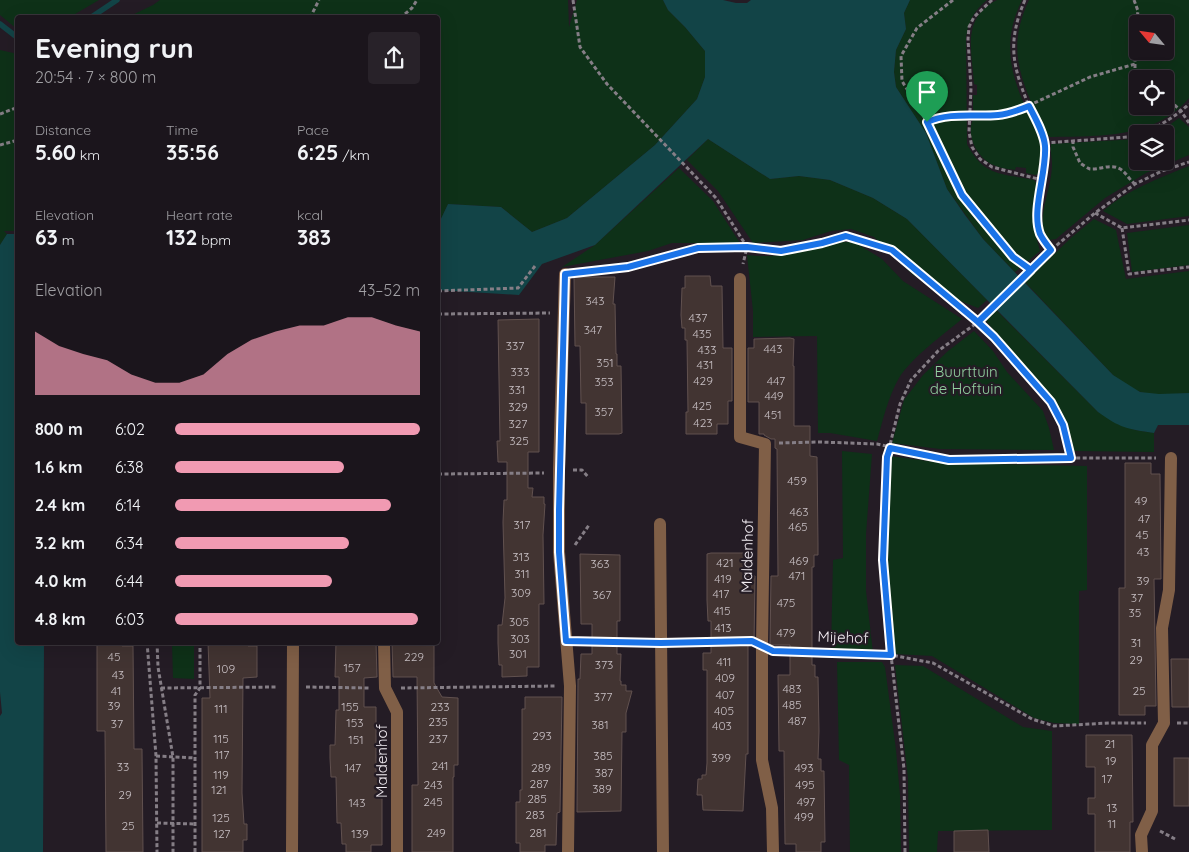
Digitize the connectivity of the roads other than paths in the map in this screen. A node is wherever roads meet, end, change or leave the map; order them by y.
1 (565, 274) road end
2 (740, 279) road end
3 (1171, 458) road end
4 (660, 524) dead end
5 (293, 645) edge
6 (384, 645) edge
7 (292, 852) edge
8 (397, 852) edge
9 (568, 852) edge
10 (663, 852) edge
11 (773, 852) edge
12 (1142, 852) edge

1 - 9 street
2 - 11 street, Maldenhof
3 - 12 street
4 - 10 street
5 - 7 street
6 - 8 street, Maldenhof

